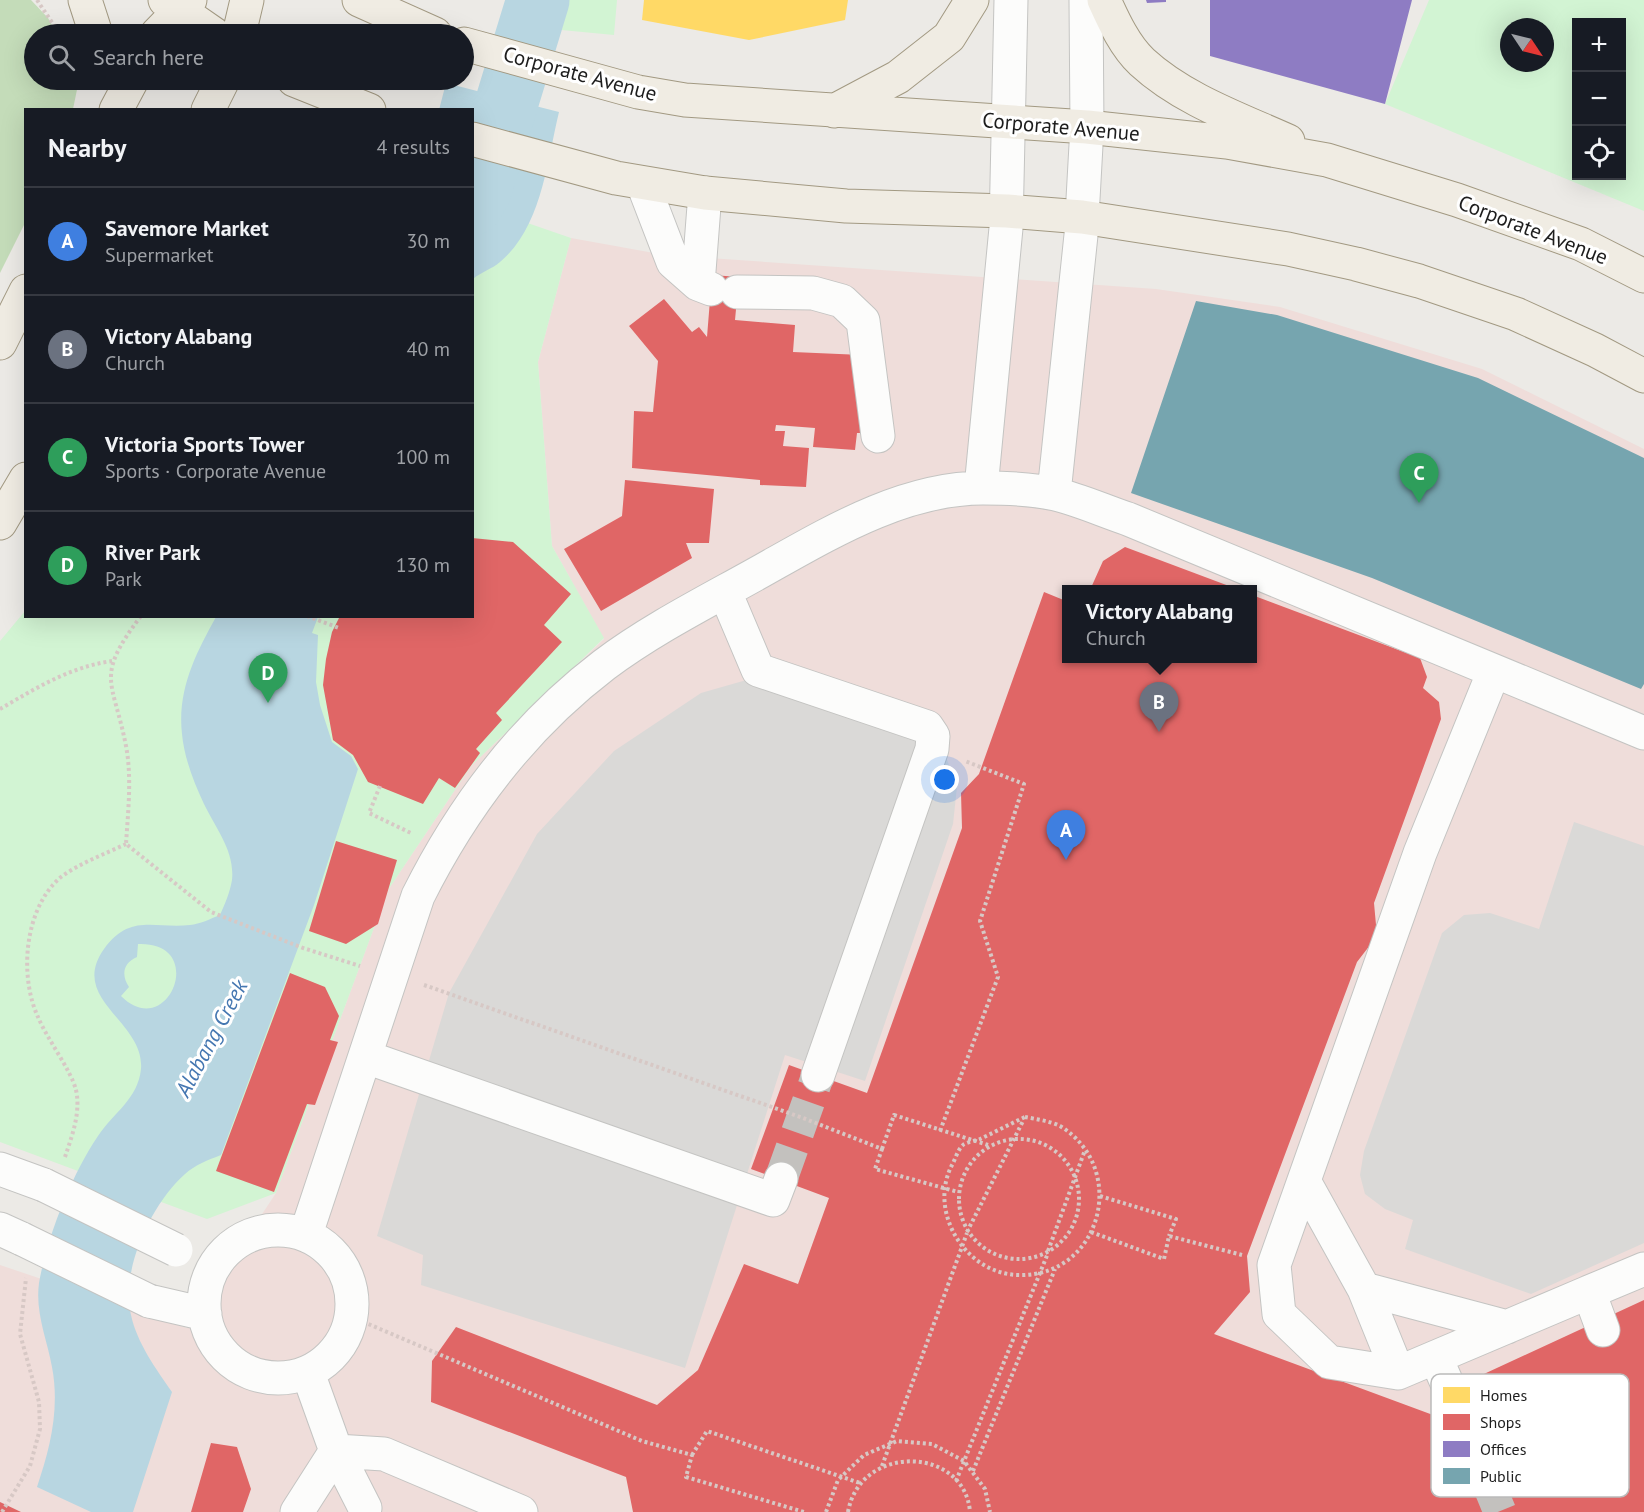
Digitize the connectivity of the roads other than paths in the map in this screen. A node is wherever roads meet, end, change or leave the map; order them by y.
1 (85, 0) edge
2 (247, 0) edge
3 (359, 0) edge
4 (972, 0) edge
5 (1011, 0) edge
6 (1086, 0) edge
7 (1104, 0) edge
8 (178, 3) edge
9 (93, 24) edge
10 (164, 24) edge
11 (202, 24) edge
12 (241, 24) edge
13 (413, 24) edge
14 (474, 47) edge
15 (104, 90) edge
16 (127, 90) edge
17 (218, 90) edge
18 (318, 90) edge
19 (103, 108) edge
20 (117, 108) edge
21 (209, 108) edge
22 (361, 108) edge
23 (834, 111) junction
24 (1010, 121) junction
25 (1087, 127) junction
26 (474, 141) edge
27 (1327, 160) junction
28 (629, 181) junction
29 (705, 193) junction
30 (1007, 211) junction
31 (1082, 217) junction
32 (1644, 276) edge
33 (716, 288) junction
34 (24, 295) edge
35 (0, 343) edge
36 (1644, 376) edge
37 (878, 436) dead end
38 (24, 482) edge
39 (981, 488) junction
40 (1054, 493) junction
41 (0, 523) edge
42 (725, 592) junction
43 (1494, 670) junction
44 (1644, 733) edge
45 (366, 1057) junction
46 (818, 1075) tunnel mouth
47 (0, 1169) edge
48 (781, 1179) tunnel mouth
49 (1304, 1180) junction
50 (11, 1234) edge
51 (306, 1234) junction
52 (217, 1262) junction
53 (1644, 1269) edge
54 (1364, 1289) junction
55 (1589, 1292) junction
56 (205, 1314) junction
57 (1507, 1327) junction
58 (1603, 1330) dead end
59 (1436, 1358) junction
60 (308, 1373) junction
61 (1398, 1373) junction
62 (1443, 1374) tunnel mouth
63 (336, 1451) junction
64 (365, 1508) dead end
65 (297, 1512) edge
66 (521, 1512) edge

1 - 9 main road
2 - 12 main road
3 - 13 main road
4 - 23 main road
5 - 24 street
6 - 25 street
7 - 27 main road
8 - 10 main road
8 - 11 main road
14 - 23 main road, Corporate Avenue
15 - 19 main road
16 - 20 main road
17 - 21 main road
18 - 22 main road
23 - 24 main road, Corporate Avenue
24 - 25 main road, Corporate Avenue
24 - 30 street
25 - 27 main road, Corporate Avenue
25 - 31 street
26 - 28 main road
27 - 32 main road, Corporate Avenue
28 - 29 main road
28 - 33 street
29 - 30 main road
29 - 33 street
30 - 31 main road
30 - 39 street
31 - 36 main road
31 - 40 street
33 - 37 street
34 - 35 main road
38 - 41 main road
39 - 40 street
39 - 42 street
40 - 43 street
42 - 45 street
42 - 46 street
43 - 44 street
43 - 49 street
45 - 48 street
45 - 51 street
47 - 52 street, bridge
49 - 54 street
49 - 61 street
50 - 56 street, bridge
51 - 52 street
51 - 60 street
52 - 56 street
53 - 55 street
54 - 57 street
54 - 61 street
55 - 57 street
55 - 58 street
56 - 60 street
57 - 59 street
59 - 61 street
59 - 62 street
60 - 63 street
63 - 64 street
63 - 65 street
63 - 66 street

